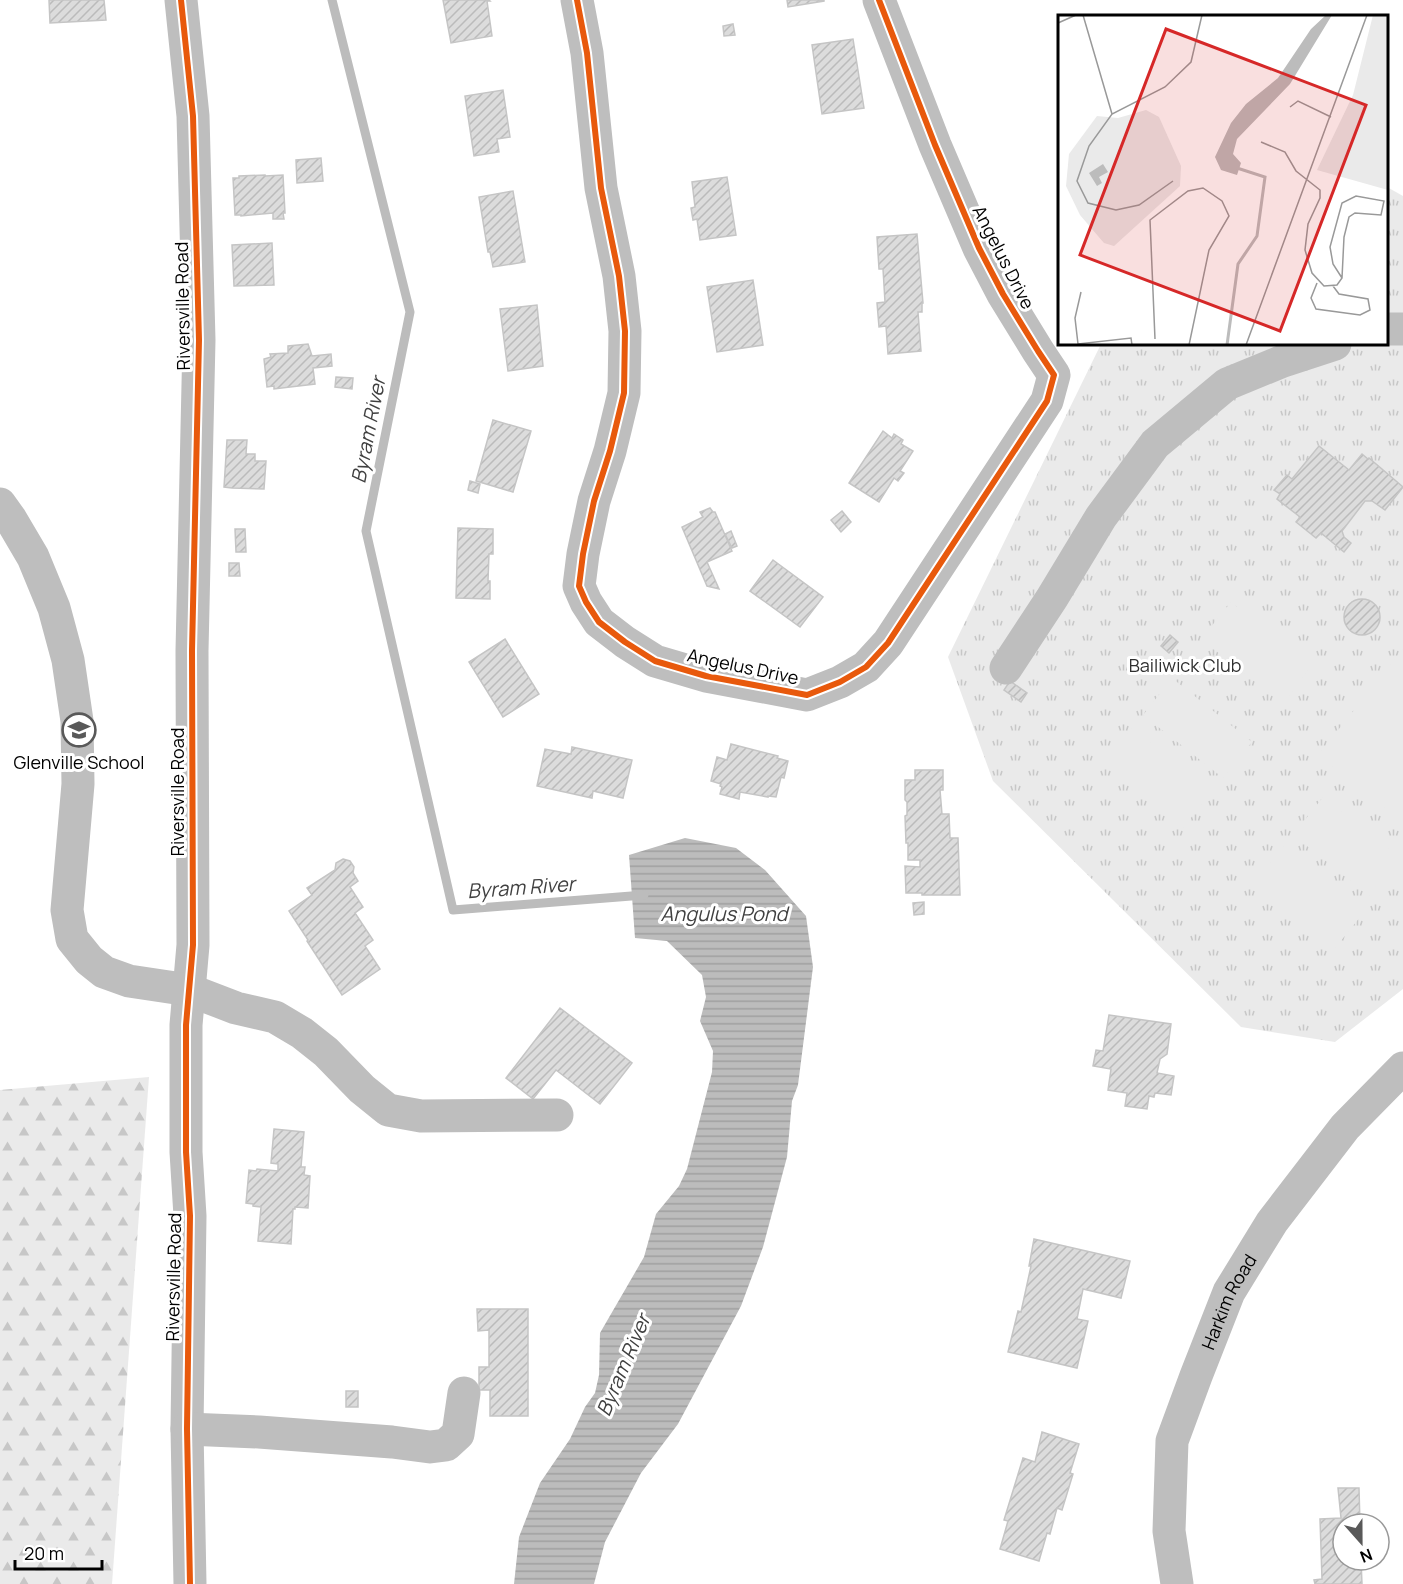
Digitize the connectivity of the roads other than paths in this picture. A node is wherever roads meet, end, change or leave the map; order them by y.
1 (181, 0) edge
2 (577, 0) edge
3 (879, 0) edge
4 (1403, 328) edge
5 (1388, 329) edge
6 (1332, 345) edge
7 (0, 504) edge
8 (1006, 668) dead end
9 (189, 990) junction
10 (1403, 1068) edge
11 (557, 1115) dead end
12 (464, 1393) dead end
13 (187, 1429) junction
14 (190, 1584) edge
15 (1177, 1584) edge

1 - 9 street, Riversville Road
2 - 3 street, Angelus Drive
4 - 5 street
6 - 8 street
7 - 9 street
9 - 11 street
9 - 13 street, Riversville Road
10 - 15 street, Harkim Road
12 - 13 street
13 - 14 street, Riversville Road

